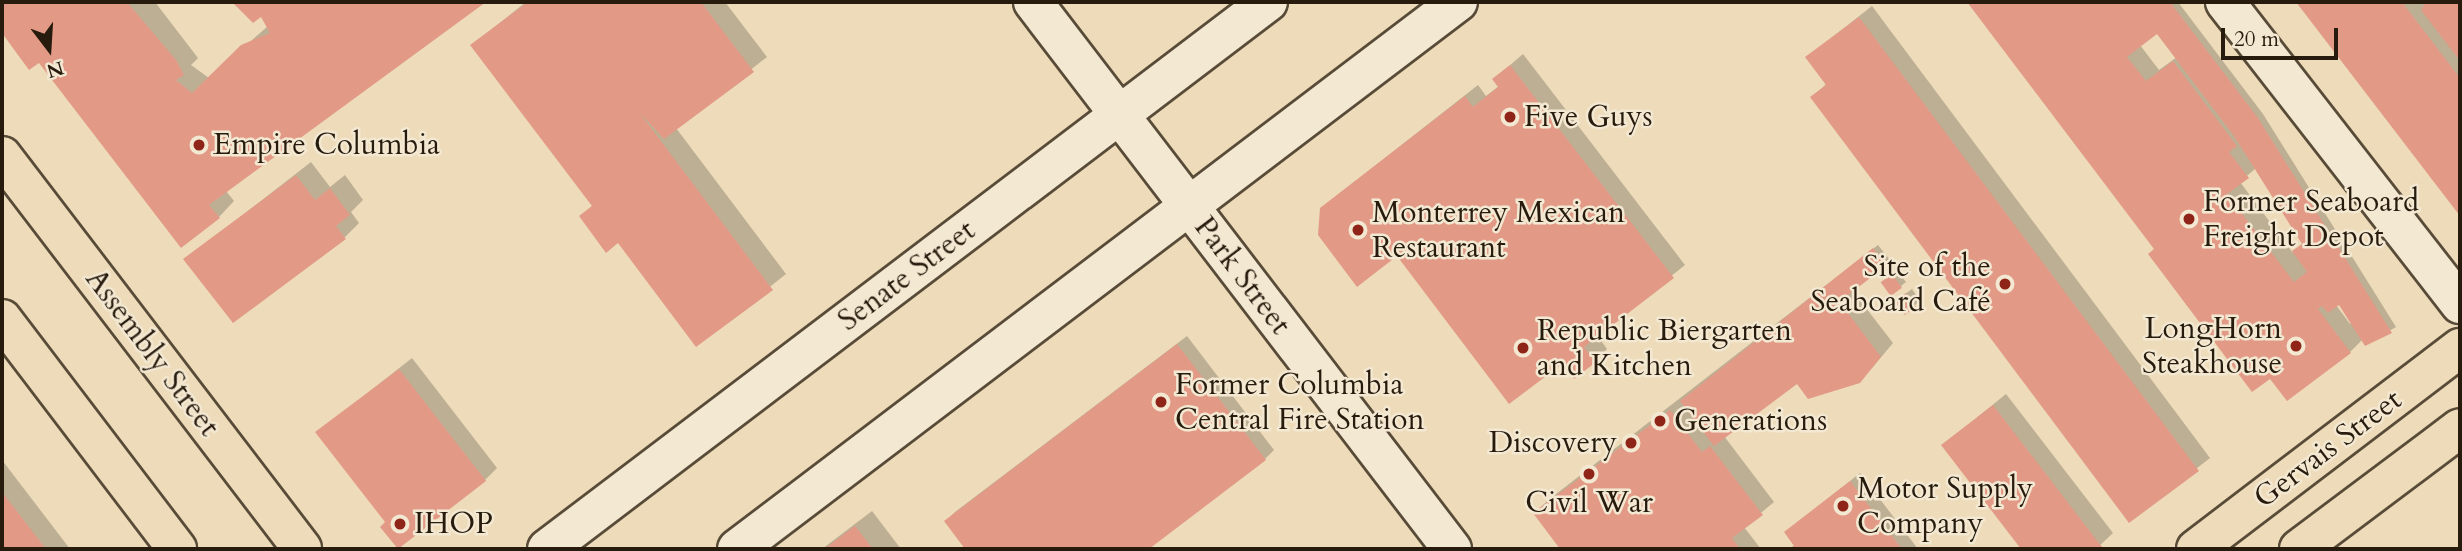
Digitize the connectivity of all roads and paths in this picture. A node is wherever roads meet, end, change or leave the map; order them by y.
1 (1032, 2) edge
2 (1268, 2) edge
3 (1458, 2) edge
4 (2225, 2) edge
5 (1119, 115) junction
6 (2, 156) edge
7 (1189, 206) junction
8 (2460, 304) edge
9 (2, 319) edge
10 (2460, 348) edge
11 (2460, 428) edge
12 (177, 549) edge
13 (302, 549) edge
14 (547, 549) edge
15 (737, 549) edge
16 (1452, 549) edge
17 (2196, 549) edge
18 (2299, 549) edge

1 - 5 street, Park Street
2 - 5 street, Senate Street
3 - 7 street
4 - 8 street
5 - 7 street, Park Street
5 - 14 street, Senate Street
6 - 13 main road, Assembly Street
7 - 15 street
7 - 16 street, Park Street
9 - 12 main road
10 - 17 main road, Gervais Street
11 - 18 main road, Gervais Street

